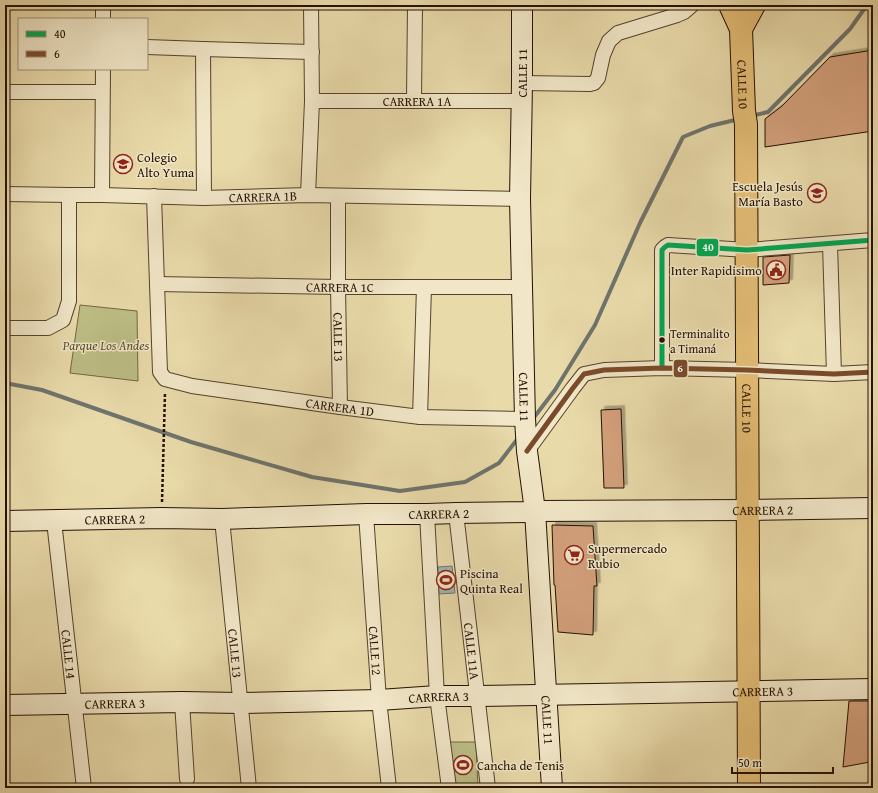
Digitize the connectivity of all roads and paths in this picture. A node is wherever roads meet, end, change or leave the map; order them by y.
1 (103, 5) edge
2 (311, 5) edge
3 (415, 5) edge
4 (522, 5) edge
5 (692, 5) edge
6 (730, 5) edge
7 (754, 5) edge
8 (103, 18) edge
9 (741, 29) junction
10 (148, 47) edge
11 (203, 49) junction
12 (312, 52) junction
13 (103, 70) edge
14 (5, 92) edge
15 (102, 92) junction
16 (522, 92) junction
17 (414, 100) junction
18 (312, 101) junction
19 (5, 194) edge
20 (69, 195) junction
21 (102, 195) junction
22 (308, 195) junction
23 (154, 196) junction
24 (338, 196) junction
25 (204, 198) junction
26 (520, 198) junction
27 (873, 240) edge
28 (830, 244) junction
29 (747, 250) junction
30 (157, 284) junction
31 (338, 287) junction
32 (424, 287) junction
33 (522, 287) junction
34 (5, 328) edge
35 (662, 368) junction
36 (747, 370) junction
37 (873, 372) edge
38 (834, 374) junction
39 (162, 375) junction
40 (340, 407) junction
41 (420, 417) junction
42 (526, 435) junction
43 (873, 508) edge
44 (748, 510) junction
45 (535, 511) junction
46 (456, 513) junction
47 (366, 514) junction
48 (427, 514) junction
49 (162, 518) junction
50 (222, 519) junction
51 (5, 521) edge
52 (54, 521) junction
53 (873, 689) edge
54 (749, 691) junction
55 (547, 695) junction
56 (437, 696) junction
57 (478, 696) junction
58 (379, 700) junction
59 (182, 702) junction
60 (75, 703) junction
61 (240, 703) junction
62 (5, 705) edge
63 (187, 780) dead end
64 (84, 788) edge
65 (249, 788) edge
66 (389, 788) edge
67 (449, 788) edge
68 (488, 788) edge
69 (552, 788) edge
70 (749, 788) edge

1 - 8 street
2 - 12 street
3 - 17 street
4 - 16 main road, CALLE 11
5 - 16 street, CARRERA 1A
6 - 9 main road
7 - 9 main road
9 - 29 main road, CALLE 10
10 - 11 street
11 - 12 street
11 - 25 street
12 - 18 street
13 - 15 street
14 - 15 street
15 - 21 street
16 - 17 street, CARRERA 1A
16 - 26 main road, CALLE 11
17 - 18 street, CARRERA 1A
18 - 22 street
19 - 20 street, CARRERA 1B
20 - 21 street, CARRERA 1B
20 - 34 street
21 - 23 street, CARRERA 1B
22 - 24 street, CARRERA 1B
22 - 25 street, CARRERA 1B
23 - 25 street, CARRERA 1B
23 - 30 street
24 - 26 street, CARRERA 1B
24 - 31 street, CALLE 13
26 - 33 main road, CALLE 11
27 - 28 street
28 - 29 street
28 - 38 street
29 - 35 street
29 - 36 main road, CALLE 10
30 - 31 street, CARRERA 1C
30 - 39 street
31 - 32 street, CARRERA 1C
31 - 40 street, CALLE 13
32 - 33 street, CARRERA 1C
32 - 41 street
33 - 42 main road, CALLE 11
35 - 36 street
35 - 42 street
36 - 38 street
36 - 44 main road, CALLE 10
37 - 38 street
39 - 40 street, CARRERA 1D
39 - 49 path
40 - 41 street, CARRERA 1D
41 - 42 street, CARRERA 1D
42 - 45 main road, CALLE 11
43 - 44 main road, CARRERA 2
44 - 45 main road, CARRERA 2
44 - 54 main road, CALLE 10
45 - 46 main road, CARRERA 2
45 - 55 main road, CALLE 11
46 - 48 main road, CARRERA 2
46 - 57 street, CALLE 11A
47 - 48 main road, CARRERA 2
47 - 50 main road, CARRERA 2
47 - 58 street, CALLE 12
48 - 56 street
49 - 50 main road, CARRERA 2
49 - 52 main road, CARRERA 2
50 - 61 street, CALLE 13
51 - 52 main road, CARRERA 2
52 - 60 street, CALLE 14
53 - 54 main road, CARRERA 3
54 - 55 main road, CARRERA 3
54 - 70 main road, CALLE 10
55 - 57 main road, CARRERA 3
55 - 69 main road, CALLE 11
56 - 57 main road, CARRERA 3
56 - 58 main road, CARRERA 3
56 - 67 street
57 - 68 street, CALLE 11A
58 - 61 main road, CARRERA 3
58 - 66 street, CALLE 12
59 - 60 main road, CARRERA 3
59 - 61 main road, CARRERA 3
59 - 63 street
60 - 62 main road, CARRERA 3
60 - 64 street, CALLE 14
61 - 65 street, CALLE 13

